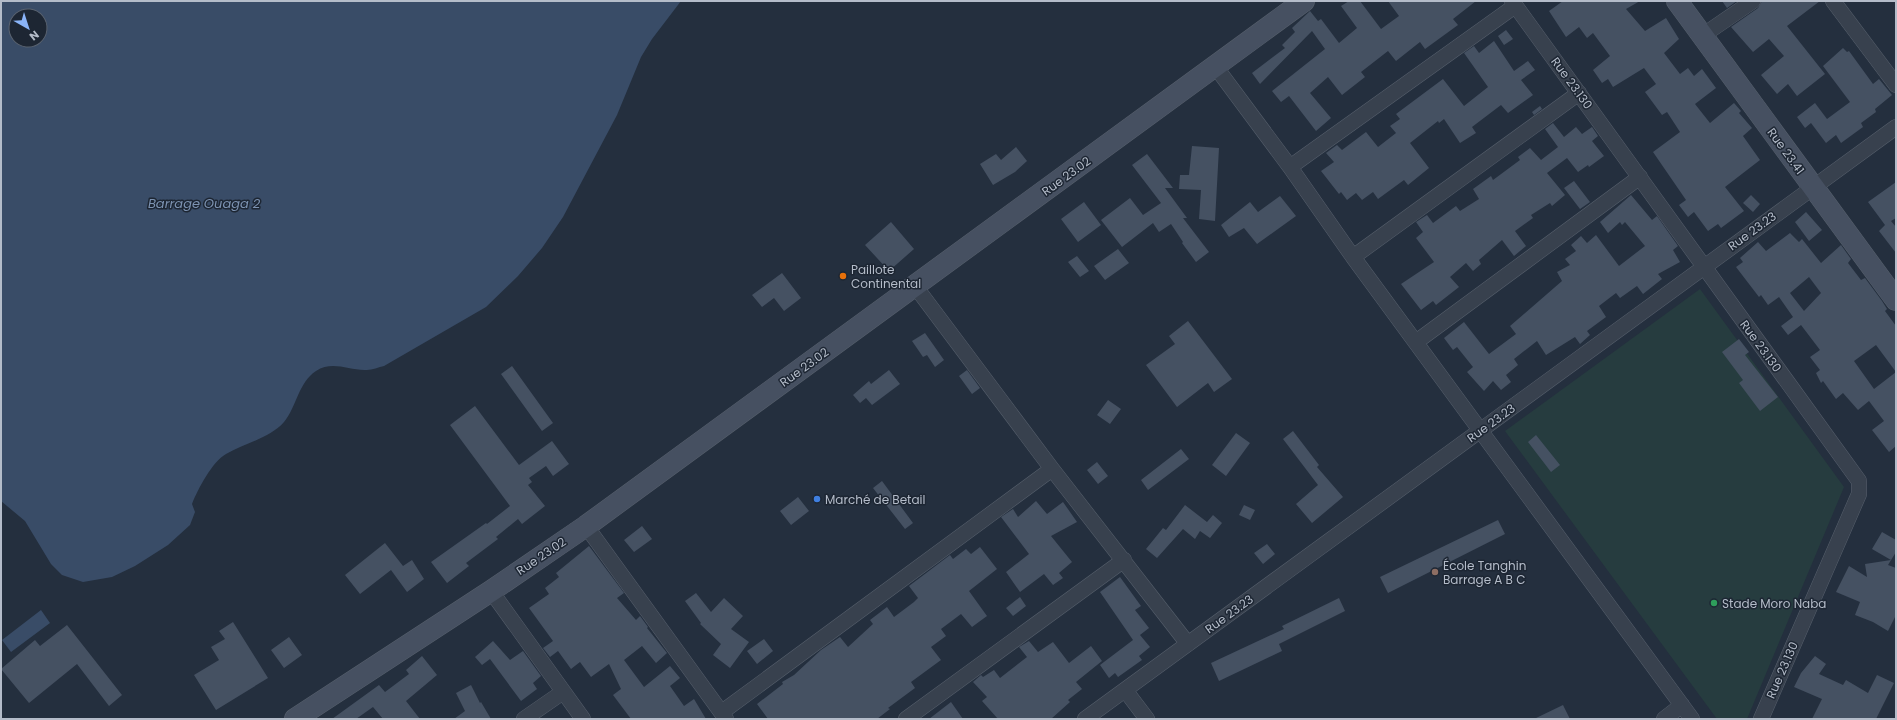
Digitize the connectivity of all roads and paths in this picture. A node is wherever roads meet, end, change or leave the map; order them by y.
1 (1304, 1) edge
2 (1677, 1) edge
3 (1753, 1) edge
4 (1833, 1) edge
5 (1514, 3) edge
6 (1702, 36) junction
7 (1215, 66) junction
8 (1896, 85) edge
9 (1579, 93) junction
10 (1896, 127) edge
11 (1290, 167) junction
12 (1640, 177) junction
13 (1812, 187) junction
14 (1353, 257) junction
15 (1704, 266) junction
16 (915, 286) junction
17 (1896, 300) edge
18 (1416, 342) junction
19 (1482, 430) junction
20 (1052, 468) junction
21 (586, 526) junction
22 (1124, 560) junction
23 (491, 591) junction
24 (1188, 644) junction
25 (1125, 690) junction
26 (563, 692) junction
27 (1682, 705) junction
28 (724, 716) edge
29 (295, 719) edge
30 (524, 719) edge
31 (583, 719) edge
32 (906, 719) edge
33 (1085, 719) edge
34 (1147, 719) edge
35 (1664, 719) edge
36 (1692, 719) edge
37 (1761, 719) edge

1 - 7 street, Rue 23.02
2 - 6 street, Rue 23.41
3 - 6 street
4 - 8 street
5 - 9 street, Rue 23.130
5 - 11 street
6 - 13 street, Rue 23.41
7 - 11 street
7 - 16 street, Rue 23.02
9 - 12 street, Rue 23.130
9 - 14 street
10 - 13 street, Rue 23.23
11 - 14 street
12 - 15 street, Rue 23.130
12 - 18 street
13 - 15 street, Rue 23.23
13 - 17 street, Rue 23.41
14 - 18 street
15 - 19 street, Rue 23.23
15 - 37 street, Rue 23.130
16 - 20 street
16 - 21 street, Rue 23.02
18 - 19 street
19 - 24 street, Rue 23.23
19 - 27 street
20 - 22 street
20 - 28 street
21 - 23 street, Rue 23.02
21 - 28 street
22 - 24 street
22 - 32 street
23 - 26 street
23 - 29 street, Rue 23.02
24 - 25 street, Rue 23.23
25 - 33 street, Rue 23.23
25 - 34 street
26 - 30 street
26 - 31 street
27 - 35 street
27 - 36 street

